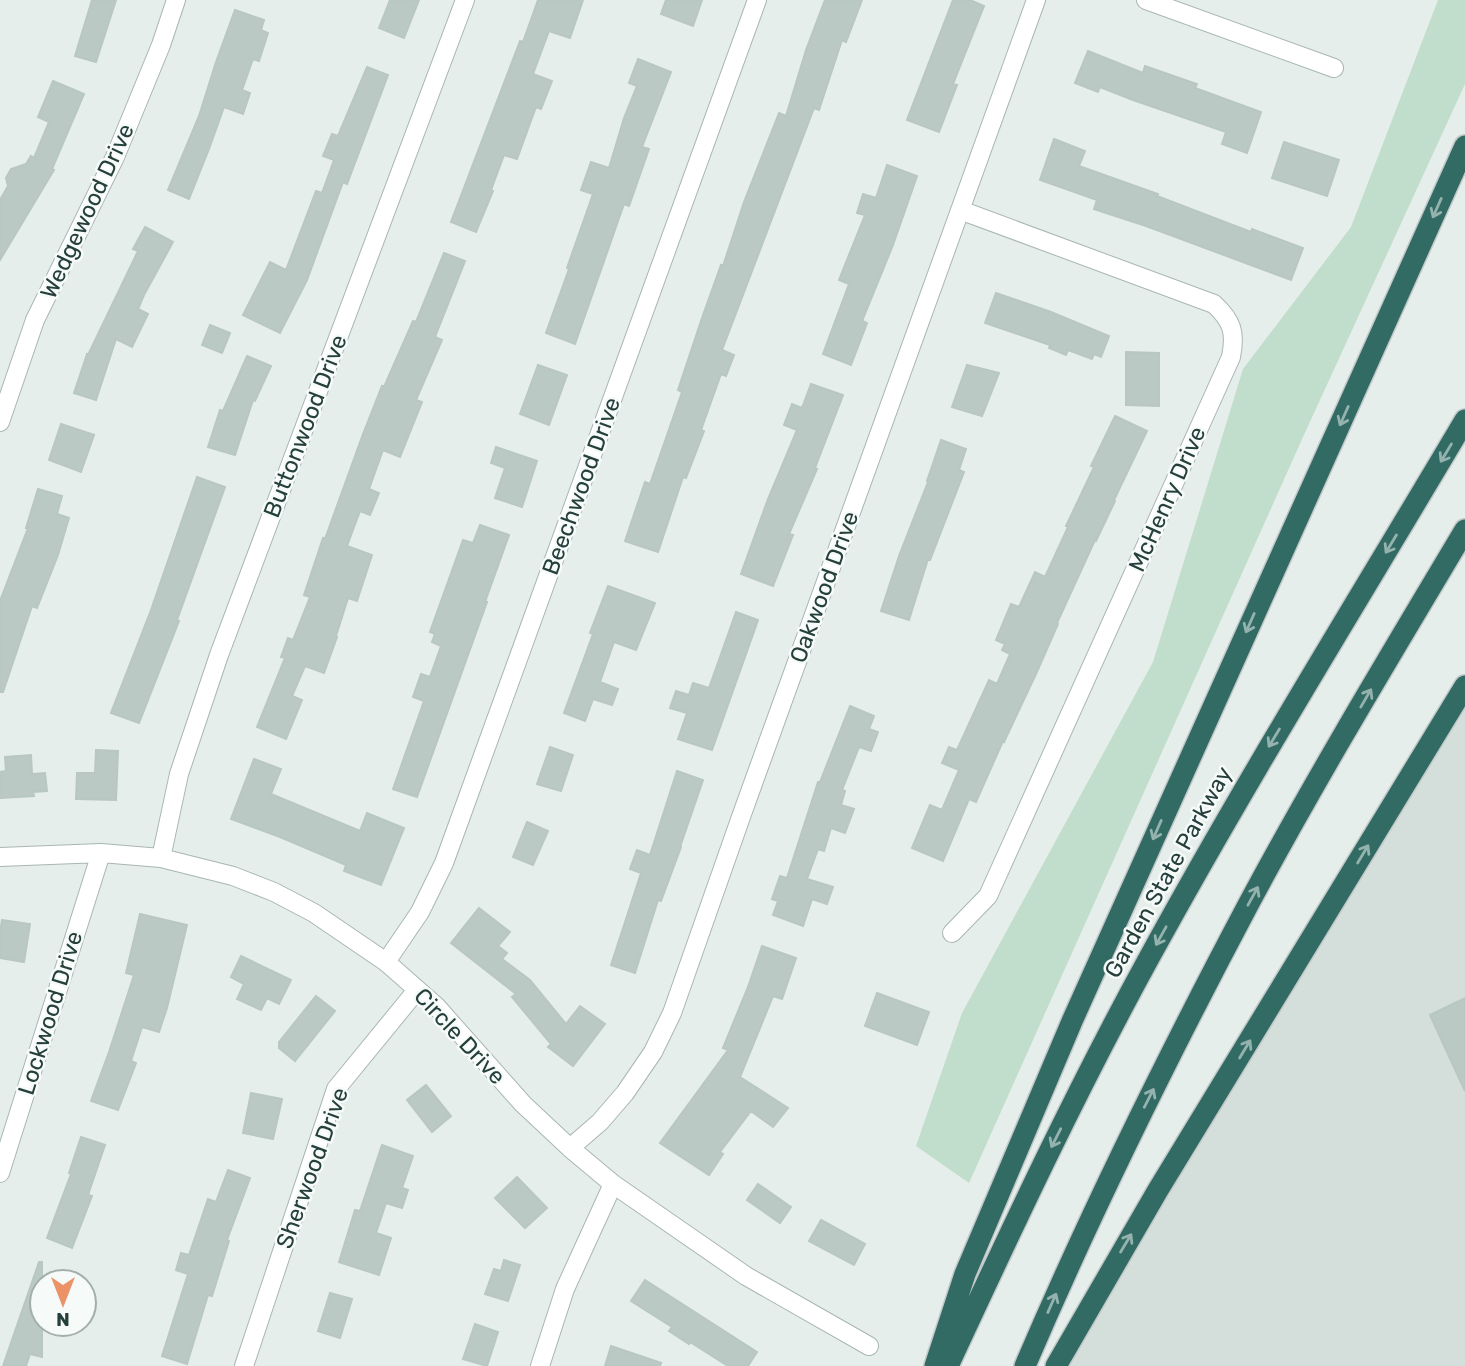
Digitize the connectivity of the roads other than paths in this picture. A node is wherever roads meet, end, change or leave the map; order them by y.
1 (176, 0) edge
2 (465, 0) edge
3 (757, 0) edge
4 (1036, 0) edge
5 (1146, 0) edge
6 (1334, 68) dead end
7 (1465, 146) edge
8 (960, 210) junction
9 (1465, 420) edge
10 (0, 422) edge
11 (1465, 530) edge
12 (1465, 686) edge
13 (101, 853) junction
14 (0, 857) edge
15 (162, 858) junction
16 (952, 933) dead end
17 (386, 962) junction
18 (417, 990) junction
19 (570, 1149) junction
20 (0, 1173) edge
21 (613, 1184) junction
22 (869, 1346) dead end
23 (244, 1366) edge
24 (540, 1366) edge
25 (936, 1366) edge
26 (947, 1366) edge
27 (1024, 1366) edge
28 (1056, 1366) edge

1 - 10 street, Wedgewood Drive
2 - 15 street, Buttonwood Drive
3 - 17 street, Beechwood Drive
4 - 8 street, Oakwood Drive
5 - 6 street
7 -> 25 highway
8 - 16 street, McHenry Drive
8 - 19 street, Oakwood Drive
9 -> 26 highway, Garden State Parkway
27 -> 11 highway
28 -> 12 highway
13 - 14 street, Circle Drive
13 - 15 street, Circle Drive
13 - 20 street, Lockwood Drive
15 - 17 street, Circle Drive
17 - 18 street, Circle Drive
18 - 19 street, Circle Drive
18 - 23 street, Sherwood Drive
19 - 21 street, Circle Drive
21 - 22 street, Circle Drive
21 - 24 street

